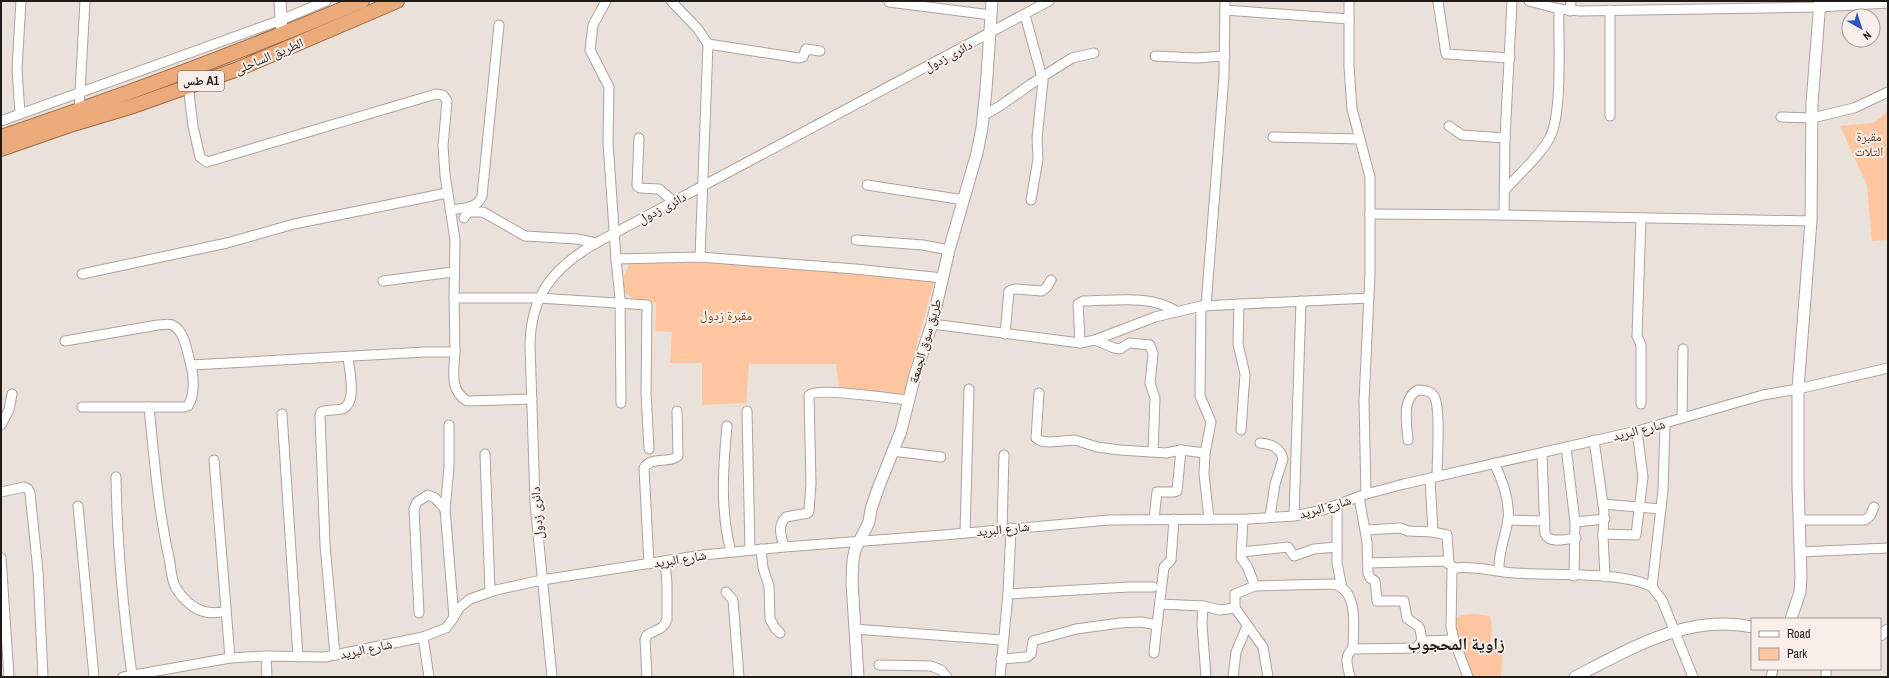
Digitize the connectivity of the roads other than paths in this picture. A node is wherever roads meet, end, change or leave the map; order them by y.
1 (21, 1) edge
2 (85, 1) edge
3 (280, 1) edge
4 (326, 1) edge
5 (362, 1) edge
6 (397, 1) edge
7 (606, 1) edge
8 (671, 1) edge
9 (992, 1) edge
10 (1049, 1) edge
11 (1349, 1) edge
12 (1512, 1) edge
13 (1529, 1) edge
14 (1571, 1) edge
15 (889, 2) edge
16 (1438, 2) dead end
17 (1888, 3) edge
18 (1820, 4) edge
19 (1225, 6) edge
20 (1559, 9) junction
21 (1610, 10) junction
22 (1570, 11) junction
23 (992, 15) junction
24 (1025, 15) junction
25 (1349, 19) junction
26 (281, 20) junction
27 (499, 25) dead end
28 (991, 33) junction
29 (282, 35) junction
30 (708, 44) junction
31 (820, 51) dead end
32 (1094, 53) dead end
33 (1155, 56) dead end
34 (1225, 56) junction
35 (1510, 58) junction
36 (1042, 76) junction
37 (188, 85) junction
38 (1888, 92) edge
39 (80, 93) junction
40 (79, 111) junction
41 (20, 114) junction
42 (984, 115) junction
43 (1610, 116) dead end
44 (1781, 117) dead end
45 (1812, 118) junction
46 (1, 121) edge
47 (1449, 126) dead end
48 (1, 136) edge
49 (1273, 136) dead end
50 (639, 138) dead end
51 (1505, 138) junction
52 (1360, 139) junction
53 (1, 149) edge
54 (867, 185) dead end
55 (703, 186) junction
56 (1505, 190) junction
57 (447, 193) junction
58 (964, 200) junction
59 (1031, 200) dead end
60 (674, 202) junction
61 (450, 210) junction
62 (1370, 214) junction
63 (1504, 215) junction
64 (464, 218) dead end
65 (1641, 218) junction
66 (1811, 222) junction
67 (615, 233) junction
68 (856, 240) dead end
69 (596, 243) junction
70 (950, 250) junction
71 (700, 256) junction
72 (616, 259) junction
73 (453, 272) junction
74 (82, 274) dead end
75 (942, 278) junction
76 (383, 280) dead end
77 (1050, 280) dead end
78 (454, 298) junction
79 (539, 298) junction
80 (1369, 298) junction
81 (1301, 301) junction
82 (620, 304) junction
83 (1239, 304) junction
84 (1204, 306) junction
85 (1176, 311) junction
86 (932, 324) junction
87 (1005, 334) junction
88 (1095, 340) junction
89 (66, 342) dead end
90 (1080, 343) junction
91 (1683, 349) dead end
92 (455, 352) junction
93 (348, 357) junction
94 (191, 365) junction
95 (1888, 368) edge
96 (969, 389) dead end
97 (1798, 389) junction
98 (1039, 393) dead end
99 (12, 394) dead end
100 (532, 399) junction
101 (909, 400) junction
102 (621, 403) dead end
103 (1641, 404) dead end
104 (82, 407) dead end
105 (149, 407) junction
106 (677, 411) dead end
107 (747, 411) dead end
108 (282, 414) dead end
109 (1682, 418) junction
110 (1664, 424) junction
111 (1, 425) edge
112 (449, 426) dead end
113 (727, 426) dead end
114 (1241, 430) dead end
115 (1637, 431) junction
116 (1408, 440) dead end
117 (1594, 440) junction
118 (1260, 443) dead end
119 (1566, 447) junction
120 (649, 449) dead end
121 (1181, 450) junction
122 (892, 451) junction
123 (1153, 452) junction
124 (1205, 453) junction
125 (485, 454) dead end
126 (1542, 454) junction
127 (1004, 455) dead end
128 (941, 457) dead end
129 (214, 460) dead end
130 (1494, 463) junction
131 (116, 477) dead end
132 (1434, 478) junction
133 (1, 492) edge
134 (1363, 495) junction
135 (1603, 504) junction
136 (78, 506) dead end
137 (1337, 506) junction
138 (1639, 507) junction
139 (1874, 507) dead end
140 (445, 509) junction
141 (1661, 509) junction
142 (1294, 516) junction
143 (1270, 517) junction
144 (1154, 519) junction
145 (1174, 519) junction
146 (1209, 519) junction
147 (1243, 519) junction
148 (1605, 519) junction
149 (1508, 520) junction
150 (1800, 520) junction
151 (1545, 521) junction
152 (1575, 522) junction
153 (1006, 529) junction
154 (1366, 530) junction
155 (1433, 532) junction
156 (965, 533) junction
157 (1604, 534) junction
158 (1576, 538) junction
159 (860, 541) junction
160 (784, 547) junction
161 (1337, 547) junction
162 (1888, 548) edge
163 (761, 549) junction
164 (750, 550) junction
165 (731, 552) junction
166 (1242, 552) junction
167 (1800, 552) junction
168 (1, 558) edge
169 (665, 561) junction
170 (1368, 563) junction
171 (649, 564) junction
172 (1451, 565) junction
173 (1499, 571) junction
174 (1574, 576) junction
175 (1605, 577) junction
176 (542, 580) junction
177 (1255, 586) junction
178 (1152, 587) dead end
179 (1652, 587) junction
180 (1342, 588) junction
181 (490, 592) junction
182 (726, 592) dead end
183 (1008, 594) junction
184 (1160, 604) junction
185 (1203, 606) junction
186 (1235, 608) junction
187 (226, 610) junction
188 (419, 613) dead end
189 (454, 618) junction
190 (1791, 618) edge
191 (1157, 625) junction
192 (1247, 626) junction
193 (1751, 628) edge
194 (854, 629) junction
195 (1675, 630) junction
196 (780, 633) dead end
197 (423, 637) junction
198 (1002, 640) junction
199 (1454, 640) junction
200 (1422, 641) junction
201 (1353, 649) junction
202 (1154, 653) dead end
203 (266, 656) junction
204 (298, 656) junction
205 (335, 656) junction
206 (230, 658) junction
207 (1001, 659) junction
208 (879, 665) dead end
209 (1592, 673) edge
210 (128, 676) edge
211 (9, 677) edge
212 (43, 677) edge
213 (94, 677) edge
214 (266, 677) edge
215 (429, 677) edge
216 (552, 677) edge
217 (647, 677) edge
218 (739, 677) edge
219 (858, 677) edge
220 (947, 677) edge
221 (1000, 677) edge
222 (1206, 677) edge
223 (1233, 677) edge
224 (1268, 677) edge
225 (1350, 677) edge
226 (1468, 677) edge
227 (1575, 677) edge
228 (1693, 677) edge

1 - 41 street
2 - 39 street
3 - 26 street
4 - 26 street
5 - 29 highway, الطريق الساحلى / طس A1
6 - 37 highway, الطريق الساحلى / طس A1
7 - 67 street
8 - 30 street
9 - 23 street, طريق سوق الجمعة
10 - 24 street, دائرى زدول
11 - 25 street
12 - 35 street
13 - 20 street
14 - 22 street
15 - 23 street
16 - 35 street
17 - 18 street
18 - 21 street
18 - 45 street
19 - 25 street
19 - 34 street
20 - 22 street
20 - 56 street
21 - 22 street
21 - 43 street
23 - 28 street, طريق سوق الجمعة
24 - 28 street, دائرى زدول
24 - 36 street
25 - 52 street
26 - 29 street
26 - 39 street
27 - 61 street
28 - 42 street, طريق سوق الجمعة
28 - 55 street, دائرى زدول
29 - 40 highway, الطريق الساحلى / طس A1
30 - 31 street
30 - 55 street
32 - 36 street
33 - 34 street
34 - 84 street
35 - 51 street
36 - 42 street
36 - 59 street
37 - 53 highway, الطريق الساحلى / طس A1
37 - 57 street
38 - 45 street
39 - 40 street
39 - 41 street
40 - 48 highway, الطريق الساحلى / طس A1
41 - 46 street
42 - 58 street, طريق سوق الجمعة
44 - 45 street
45 - 66 street
47 - 51 street
49 - 52 street
50 - 60 street
51 - 56 street
52 - 62 street
54 - 58 street
55 - 60 street, دائرى زدول
55 - 71 street
56 - 63 street
57 - 61 street
57 - 74 street
58 - 70 street, طريق سوق الجمعة
60 - 67 street, دائرى زدول
61 - 73 street
62 - 63 street
62 - 80 street
63 - 65 street
64 - 69 street
65 - 66 street
65 - 103 street
66 - 97 street
67 - 69 street, دائرى زدول
67 - 72 street
68 - 70 street
69 - 79 street, دائرى زدول
70 - 75 street, طريق سوق الجمعة
71 - 72 street
71 - 75 street
72 - 82 street
73 - 76 street
73 - 78 street
75 - 86 street, طريق سوق الجمعة
77 - 87 street
78 - 79 street
78 - 92 street
79 - 82 street
79 - 100 street, دائرى زدول
80 - 81 street
80 - 134 street
81 - 83 street
81 - 142 street
82 - 102 street
82 - 120 street
83 - 84 street
83 - 114 street
84 - 85 street
84 - 124 street
85 - 88 street
85 - 90 street
86 - 87 street
86 - 101 street, طريق سوق الجمعة
87 - 90 street
88 - 90 street
88 - 123 street
89 - 94 street
91 - 109 street
92 - 93 street
92 - 100 street
93 - 94 street
93 - 205 street
94 - 105 street
95 - 97 street, شارع البريد
96 - 156 street
97 - 109 street, شارع البريد
97 - 150 street
98 - 123 street
99 - 111 street
100 - 176 street, دائرى زدول
101 - 122 street, طريق سوق الجمعة
101 - 160 street
104 - 105 street
105 - 187 street
106 - 171 street
107 - 164 street
108 - 204 street
109 - 110 street, شارع البريد
110 - 115 street, شارع البريد
110 - 141 street
112 - 140 street
113 - 165 street
115 - 117 street, شارع البريد
115 - 138 street
116 - 132 street
117 - 119 street, شارع البريد
117 - 135 street
118 - 143 street
119 - 126 street, شارع البريد
119 - 152 street
121 - 123 street
121 - 124 street
121 - 144 street
122 - 128 street
122 - 159 street, طريق سوق الجمعة
124 - 146 street
125 - 181 street
126 - 130 street, شارع البريد
126 - 151 street
127 - 153 street
129 - 187 street
130 - 132 street, شارع البريد
130 - 149 street
131 - 210 street
132 - 134 street, شارع البريد
132 - 155 street
133 - 212 street
134 - 137 street, شارع البريد
134 - 154 street
135 - 138 street
135 - 148 street
136 - 213 street
137 - 142 street, شارع البريد
137 - 161 street
138 - 141 street
138 - 157 street
139 - 150 street
140 - 188 street
140 - 189 street
141 - 179 street
142 - 143 street, شارع البريد
143 - 147 street, شارع البريد
144 - 145 street, شارع البريد
144 - 153 street, شارع البريد
145 - 146 street, شارع البريد
145 - 184 street
146 - 147 street, شارع البريد
147 - 166 street
148 - 152 street
148 - 157 street
149 - 151 street
149 - 173 street
150 - 167 street
151 - 158 street
152 - 158 street
153 - 156 street, شارع البريد
153 - 183 street
154 - 155 street
154 - 170 street
155 - 172 street
156 - 159 street, شارع البريد
157 - 175 street
158 - 174 street
159 - 160 street, شارع البريد
159 - 194 street, طريق سوق الجمعة
160 - 163 street, شارع البريد
161 - 166 street
161 - 180 street
162 - 167 street
163 - 164 street, شارع البريد
163 - 196 street
164 - 165 street, شارع البريد
165 - 169 street, شارع البريد
166 - 177 street
167 - 190 street
168 - 211 street
169 - 171 street, شارع البريد
169 - 217 street
170 - 172 street
170 - 200 street
171 - 176 street, شارع البريد
172 - 173 street
172 - 199 street
173 - 174 street
174 - 175 street
175 - 179 street
176 - 181 street, شارع البريد
176 - 216 street, دائرى زدول
177 - 180 street
177 - 186 street
178 - 183 street
179 - 195 street
180 - 201 street
181 - 189 street, شارع البريد
182 - 218 street
183 - 198 street
184 - 185 street
184 - 191 street
185 - 186 street
185 - 222 street
186 - 192 street
187 - 206 street
189 - 197 street, شارع البريد
191 - 202 street
191 - 207 street
192 - 223 street
192 - 224 street
193 - 195 street
194 - 198 street
194 - 219 street, طريق سوق الجمعة
195 - 209 street
195 - 228 street
197 - 205 street, شارع البريد
197 - 215 street
198 - 207 street
199 - 200 street
199 - 226 street
200 - 201 street
201 - 225 street
203 - 204 street, شارع البريد
203 - 206 street, شارع البريد
203 - 214 street
204 - 205 street, شارع البريد
206 - 210 street, شارع البريد
207 - 221 street
208 - 220 street
209 - 227 street

